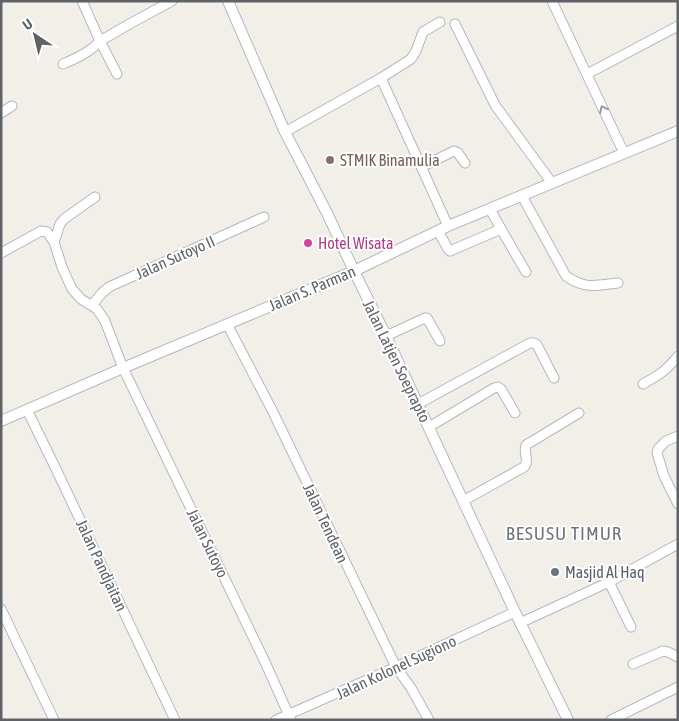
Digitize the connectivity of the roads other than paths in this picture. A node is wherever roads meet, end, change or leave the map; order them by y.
1 (82, 1) edge
2 (172, 1) edge
3 (228, 1) edge
4 (552, 1) edge
5 (440, 22) dead end
6 (455, 24) dead end
7 (678, 26) edge
8 (100, 41) junction
9 (63, 64) dead end
10 (118, 74) dead end
11 (587, 74) junction
12 (381, 78) junction
13 (12, 106) dead end
14 (1, 113) edge
15 (678, 131) edge
16 (286, 132) junction
17 (624, 153) junction
18 (465, 164) dead end
19 (421, 167) junction
20 (552, 183) junction
21 (522, 196) junction
22 (95, 197) dead end
23 (490, 209) junction
24 (264, 217) dead end
25 (443, 228) junction
26 (501, 228) junction
27 (54, 242) junction
28 (1, 253) edge
29 (354, 271) junction
30 (526, 272) dead end
31 (618, 282) dead end
32 (92, 306) junction
33 (227, 324) junction
34 (386, 336) junction
35 (440, 341) dead end
36 (678, 356) edge
37 (123, 368) junction
38 (554, 378) dead end
39 (643, 384) dead end
40 (418, 404) junction
41 (27, 410) junction
42 (515, 413) dead end
43 (579, 413) dead end
44 (1, 421) edge
45 (429, 427) junction
46 (678, 436) edge
47 (463, 501) junction
48 (678, 504) edge
49 (678, 544) edge
50 (609, 582) junction
51 (1, 609) edge
52 (515, 612) junction
53 (520, 623) junction
54 (631, 627) dead end
55 (678, 657) edge
56 (633, 664) dead end
57 (396, 667) junction
58 (678, 687) edge
59 (290, 717) edge
60 (54, 720) edge
61 (175, 720) edge
62 (276, 720) edge
63 (429, 720) edge
64 (568, 720) edge
65 (611, 720) edge

1 - 8 street
2 - 8 street
3 - 16 street, Jalan Latjen Soeprapto
4 - 11 street
5 - 12 street
6 - 20 street
7 - 11 street
8 - 9 street
8 - 10 street
17 -> 11 street
12 - 16 street
12 - 19 street
13 - 14 street
15 - 17 street, Jalan S. Parman
16 - 29 street, Jalan Latjen Soeprapto
17 - 20 street, Jalan S. Parman
18 - 19 street
19 - 25 street
20 - 21 street, Jalan S. Parman
21 - 23 street, Jalan S. Parman
21 - 31 street
22 - 27 street
23 - 25 street, Jalan S. Parman
23 - 26 street
24 - 32 street, Jalan Sutoyo II
25 - 26 street
25 - 29 street, Jalan S. Parman
26 - 30 street
27 - 28 street
27 - 32 street, Jalan Sutoyo
29 - 33 street, Jalan S. Parman
29 - 34 street, Jalan Latjen Soeprapto
32 - 37 street, Jalan Sutoyo
33 - 37 street, Jalan S. Parman
33 - 57 street, Jalan Tendean
34 - 35 street
34 - 40 street, Jalan Latjen Soeprapto
36 - 39 street
37 - 41 street, Jalan S. Parman
37 - 59 street, Jalan Sutoyo
38 - 40 street
40 - 45 street, Jalan Latjen Soeprapto
41 - 44 street, Jalan S. Parman
41 - 61 street, Jalan Pandjaitan
42 - 45 street
43 - 47 street
45 - 47 street, Jalan Latjen Soeprapto
46 - 48 street
47 - 52 street, Jalan Latjen Soeprapto
49 - 50 street
50 - 53 street
50 - 54 street
51 - 60 street
52 - 53 street, Jalan Latjen Soeprapto
52 - 57 street, Jalan Kolonel Sugiono
53 - 64 street, Jalan Latjen Soeprapto
55 - 56 street
57 - 59 street, Jalan Kolonel Sugiono
57 - 63 street, Jalan Tendean
58 - 65 street
59 - 62 street, Jalan Kolonel Sugiono

